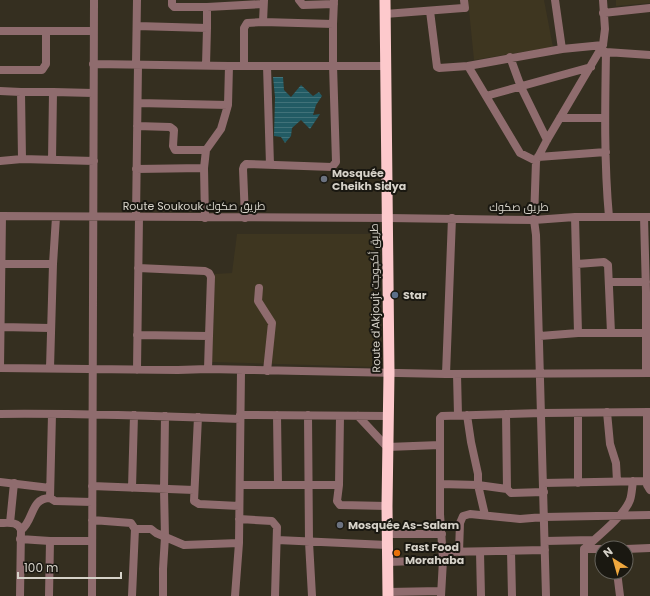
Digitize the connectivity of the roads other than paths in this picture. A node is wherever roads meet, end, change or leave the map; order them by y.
1 (94, 0) edge
2 (137, 0) edge
3 (172, 0) edge
4 (299, 0) edge
5 (386, 0) edge
6 (464, 0) edge
7 (555, 0) edge
8 (603, 0) edge
9 (264, 2) edge
10 (334, 2) edge
11 (207, 7) junction
12 (650, 8) edge
13 (430, 11) junction
14 (603, 13) junction
15 (385, 14) junction
16 (263, 22) junction
17 (333, 24) junction
18 (137, 26) junction
19 (206, 28) junction
20 (0, 31) edge
21 (46, 31) junction
22 (94, 31) junction
23 (562, 49) junction
24 (603, 50) junction
25 (650, 55) edge
26 (510, 57) junction
27 (93, 64) junction
28 (137, 64) junction
29 (206, 65) junction
30 (333, 65) junction
31 (229, 66) junction
32 (244, 66) junction
33 (267, 66) junction
34 (385, 66) junction
35 (468, 66) junction
36 (591, 67) junction
37 (0, 70) edge
38 (521, 87) junction
39 (0, 91) edge
40 (21, 92) junction
41 (53, 92) junction
42 (93, 93) junction
43 (486, 96) junction
44 (138, 102) junction
45 (228, 105) junction
46 (560, 118) junction
47 (605, 118) junction
48 (137, 126) junction
49 (547, 140) junction
50 (206, 150) junction
51 (606, 152) junction
52 (537, 159) junction
53 (22, 160) junction
54 (52, 160) junction
55 (0, 161) edge
56 (94, 161) junction
57 (270, 165) junction
58 (204, 168) junction
59 (136, 169) junction
60 (1, 216) edge
61 (56, 217) junction
62 (94, 217) junction
63 (138, 217) junction
64 (609, 217) junction
65 (647, 217) edge
66 (205, 218) junction
67 (245, 218) junction
68 (388, 218) junction
69 (452, 218) junction
70 (575, 218) junction
71 (534, 220) junction
72 (2, 264) junction
73 (53, 264) junction
74 (576, 264) junction
75 (138, 268) junction
76 (609, 282) junction
77 (646, 282) junction
78 (259, 288) dead end
79 (648, 314) edge
80 (1, 328) edge
81 (50, 328) junction
82 (646, 332) junction
83 (578, 333) junction
84 (611, 333) junction
85 (137, 335) junction
86 (209, 336) junction
87 (540, 336) junction
88 (0, 368) edge
89 (50, 368) junction
90 (93, 369) junction
91 (208, 369) junction
92 (137, 370) junction
93 (241, 371) junction
94 (267, 372) junction
95 (389, 373) junction
96 (648, 373) edge
97 (446, 374) junction
98 (457, 374) junction
99 (541, 374) junction
100 (607, 412) junction
101 (648, 412) edge
102 (542, 413) junction
103 (578, 413) junction
104 (0, 414) edge
105 (52, 414) junction
106 (506, 414) junction
107 (134, 415) junction
108 (277, 415) junction
109 (308, 415) junction
110 (463, 415) junction
111 (93, 416) junction
112 (165, 416) junction
113 (340, 416) junction
114 (358, 416) junction
115 (388, 416) junction
116 (198, 417) junction
117 (240, 417) junction
118 (440, 445) junction
119 (388, 447) junction
120 (617, 481) junction
121 (633, 481) junction
122 (646, 481) junction
123 (0, 482) edge
124 (14, 483) junction
125 (578, 483) junction
126 (440, 484) junction
127 (240, 485) junction
128 (278, 485) junction
129 (309, 485) junction
130 (340, 485) junction
131 (478, 485) junction
132 (92, 486) junction
133 (50, 488) junction
134 (132, 488) junction
135 (543, 488) junction
136 (506, 489) junction
137 (164, 490) junction
138 (194, 490) junction
139 (650, 490) edge
140 (50, 498) junction
141 (92, 502) junction
142 (239, 506) junction
143 (387, 506) junction
144 (485, 515) junction
145 (650, 515) edge
146 (620, 516) junction
147 (544, 517) junction
148 (239, 519) junction
149 (92, 520) junction
150 (0, 523) edge
151 (10, 523) junction
152 (135, 529) junction
153 (21, 530) junction
154 (442, 534) junction
155 (165, 537) junction
156 (20, 539) junction
157 (387, 539) junction
158 (276, 540) junction
159 (593, 540) junction
160 (50, 541) junction
161 (92, 541) junction
162 (545, 541) junction
163 (309, 542) junction
164 (239, 543) junction
165 (650, 548) edge
166 (584, 549) junction
167 (594, 549) edge
168 (634, 549) edge
169 (545, 550) junction
170 (511, 551) junction
171 (460, 552) junction
172 (480, 552) junction
173 (443, 556) junction
174 (388, 562) junction
175 (618, 580) edge
176 (388, 594) edge
177 (441, 594) edge
178 (20, 596) edge
179 (49, 596) edge
180 (92, 596) edge
181 (132, 596) edge
182 (162, 596) edge
183 (235, 596) edge
184 (275, 596) edge
185 (312, 596) edge
186 (481, 596) edge
187 (512, 596) edge
188 (546, 596) edge
189 (584, 596) edge
190 (620, 596) edge

1 - 22 street
2 - 18 street
3 - 11 street
4 - 10 street
5 - 15 highway, Route d'Akjoujt طريق أكجوجت
6 - 13 street
7 - 23 street
8 - 14 street
9 - 11 street
9 - 16 street
10 - 17 street
11 - 19 street
12 - 14 street
13 - 15 street
13 - 35 street
14 - 24 street
15 - 34 highway, Route d'Akjoujt طريق أكجوجت
16 - 17 street
16 - 32 street
17 - 30 street
18 - 19 street
18 - 28 street
19 - 29 street
20 - 21 street
21 - 22 street
21 - 37 street
22 - 27 street
23 - 24 street
23 - 26 street
24 - 25 street
24 - 36 street
24 - 47 street
26 - 35 street
26 - 38 street
27 - 28 street
27 - 42 street
28 - 29 street
28 - 44 street
29 - 31 street
30 - 33 street
30 - 34 street
30 - 57 street
31 - 32 street
31 - 45 street
32 - 33 street
33 - 57 street
34 - 68 highway, Route d'Akjoujt طريق أكجوجت
35 - 43 street
36 - 38 street
36 - 46 street
38 - 43 street
38 - 49 street
39 - 40 street
40 - 41 street
40 - 53 street
41 - 42 street
41 - 54 street
42 - 56 street
43 - 52 street
44 - 45 street
44 - 48 street
45 - 50 street
46 - 47 street
46 - 49 street
47 - 51 street
48 - 50 street
48 - 59 street
49 - 52 street
50 - 58 street
51 - 52 street
51 - 64 street
52 - 71 street
53 - 54 street
53 - 55 street
54 - 56 street
56 - 62 street
57 - 67 street
58 - 59 street
58 - 66 street
59 - 63 street
60 - 61 street, Route Soukouk طريق صكوك
60 - 72 street
61 - 62 street, Route Soukouk طريق صكوك
61 - 73 street
62 - 63 street, Route Soukouk طريق صكوك
62 - 90 street
63 - 66 street, Route Soukouk طريق صكوك
63 - 75 street
64 - 65 street, طريق صكوك
64 - 70 street, طريق صكوك
65 - 77 street
66 - 67 street, Route Soukouk طريق صكوك
67 - 68 street, Route Soukouk طريق صكوك
68 - 69 street, طريق صكوك
68 - 95 highway, Route d'Akjoujt طريق أكجوجت
69 - 71 street, طريق صكوك
69 - 97 street
70 - 71 street, طريق صكوك
70 - 74 street
71 - 87 street
72 - 73 street
72 - 80 street
73 - 81 street
74 - 76 street
74 - 83 street
75 - 85 street
75 - 86 street
76 - 77 street
76 - 84 street
77 - 79 street
78 - 94 street
79 - 82 street
80 - 81 street
80 - 88 street
81 - 89 street
82 - 84 street
82 - 96 street
83 - 84 street
83 - 87 street
85 - 86 street
85 - 92 street
86 - 91 street
87 - 99 street
88 - 89 street
89 - 90 street
90 - 92 street
90 - 111 street
91 - 92 street
91 - 93 street
93 - 94 street
93 - 117 street
94 - 95 street
95 - 97 street
95 - 115 highway, Route d'Akjoujt طريق أكجوجت
96 - 99 street
97 - 98 street
98 - 99 street
98 - 110 street
99 - 102 street
100 - 101 street
100 - 103 street
100 - 120 street
101 - 122 street
102 - 103 street
102 - 106 street
102 - 135 street
103 - 125 street
104 - 105 street
105 - 111 street
105 - 133 street
106 - 110 street
106 - 136 street
107 - 111 street
107 - 112 street
107 - 134 street
108 - 109 street
108 - 117 street
108 - 128 street
109 - 113 street
109 - 129 street
110 - 118 street
110 - 131 street
111 - 132 street
112 - 116 street
112 - 137 street
113 - 114 street
113 - 130 street
114 - 115 street
114 - 119 street
115 - 119 highway, Route d'Akjoujt طريق أكجوجت
116 - 117 street
116 - 138 street
117 - 127 street
118 - 119 street
118 - 126 street
119 - 143 highway, Route d'Akjoujt طريق أكجوجت
120 - 121 street
120 - 125 street
121 - 122 street
121 - 146 street
122 - 139 street
123 - 124 street
124 - 133 street
124 - 151 street
125 - 135 street
126 - 131 street
126 - 154 street
127 - 128 street
127 - 142 street
128 - 129 street
129 - 130 street
129 - 163 street
130 - 143 street
131 - 136 street
131 - 144 street
132 - 134 street
132 - 141 street
133 - 140 street
134 - 137 street
135 - 136 street
135 - 147 street
137 - 138 street
137 - 155 street
138 - 142 street
140 - 141 street
140 - 153 street
141 - 149 street
142 - 148 street
143 - 157 highway, Route d'Akjoujt طريق أكجوجت
144 - 147 street
144 - 171 street
145 - 146 street
146 - 147 street
146 - 159 street
147 - 162 street
148 - 158 street
148 - 164 street
149 - 152 street
149 - 161 street
150 - 151 street
151 - 153 street
152 - 155 street
152 - 181 street
153 - 156 street
154 - 157 street
154 - 173 street
155 - 164 street
155 - 182 street
156 - 160 street
156 - 178 street
157 - 163 street
157 - 174 highway, Route d'Akjoujt طريق أكجوجت
158 - 163 street
158 - 184 street
159 - 162 street
159 - 166 street
160 - 161 street
160 - 179 street
161 - 180 street
162 - 169 street
163 - 185 street
164 - 183 street
165 - 168 street
166 - 167 street
166 - 189 street
169 - 170 street
169 - 188 street
170 - 172 street
170 - 187 street
171 - 172 street
171 - 173 street
172 - 186 street
173 - 174 street
173 - 177 street
174 - 176 highway, Route d'Akjoujt طريق أكجوجت
175 - 190 street
176 - 177 street

